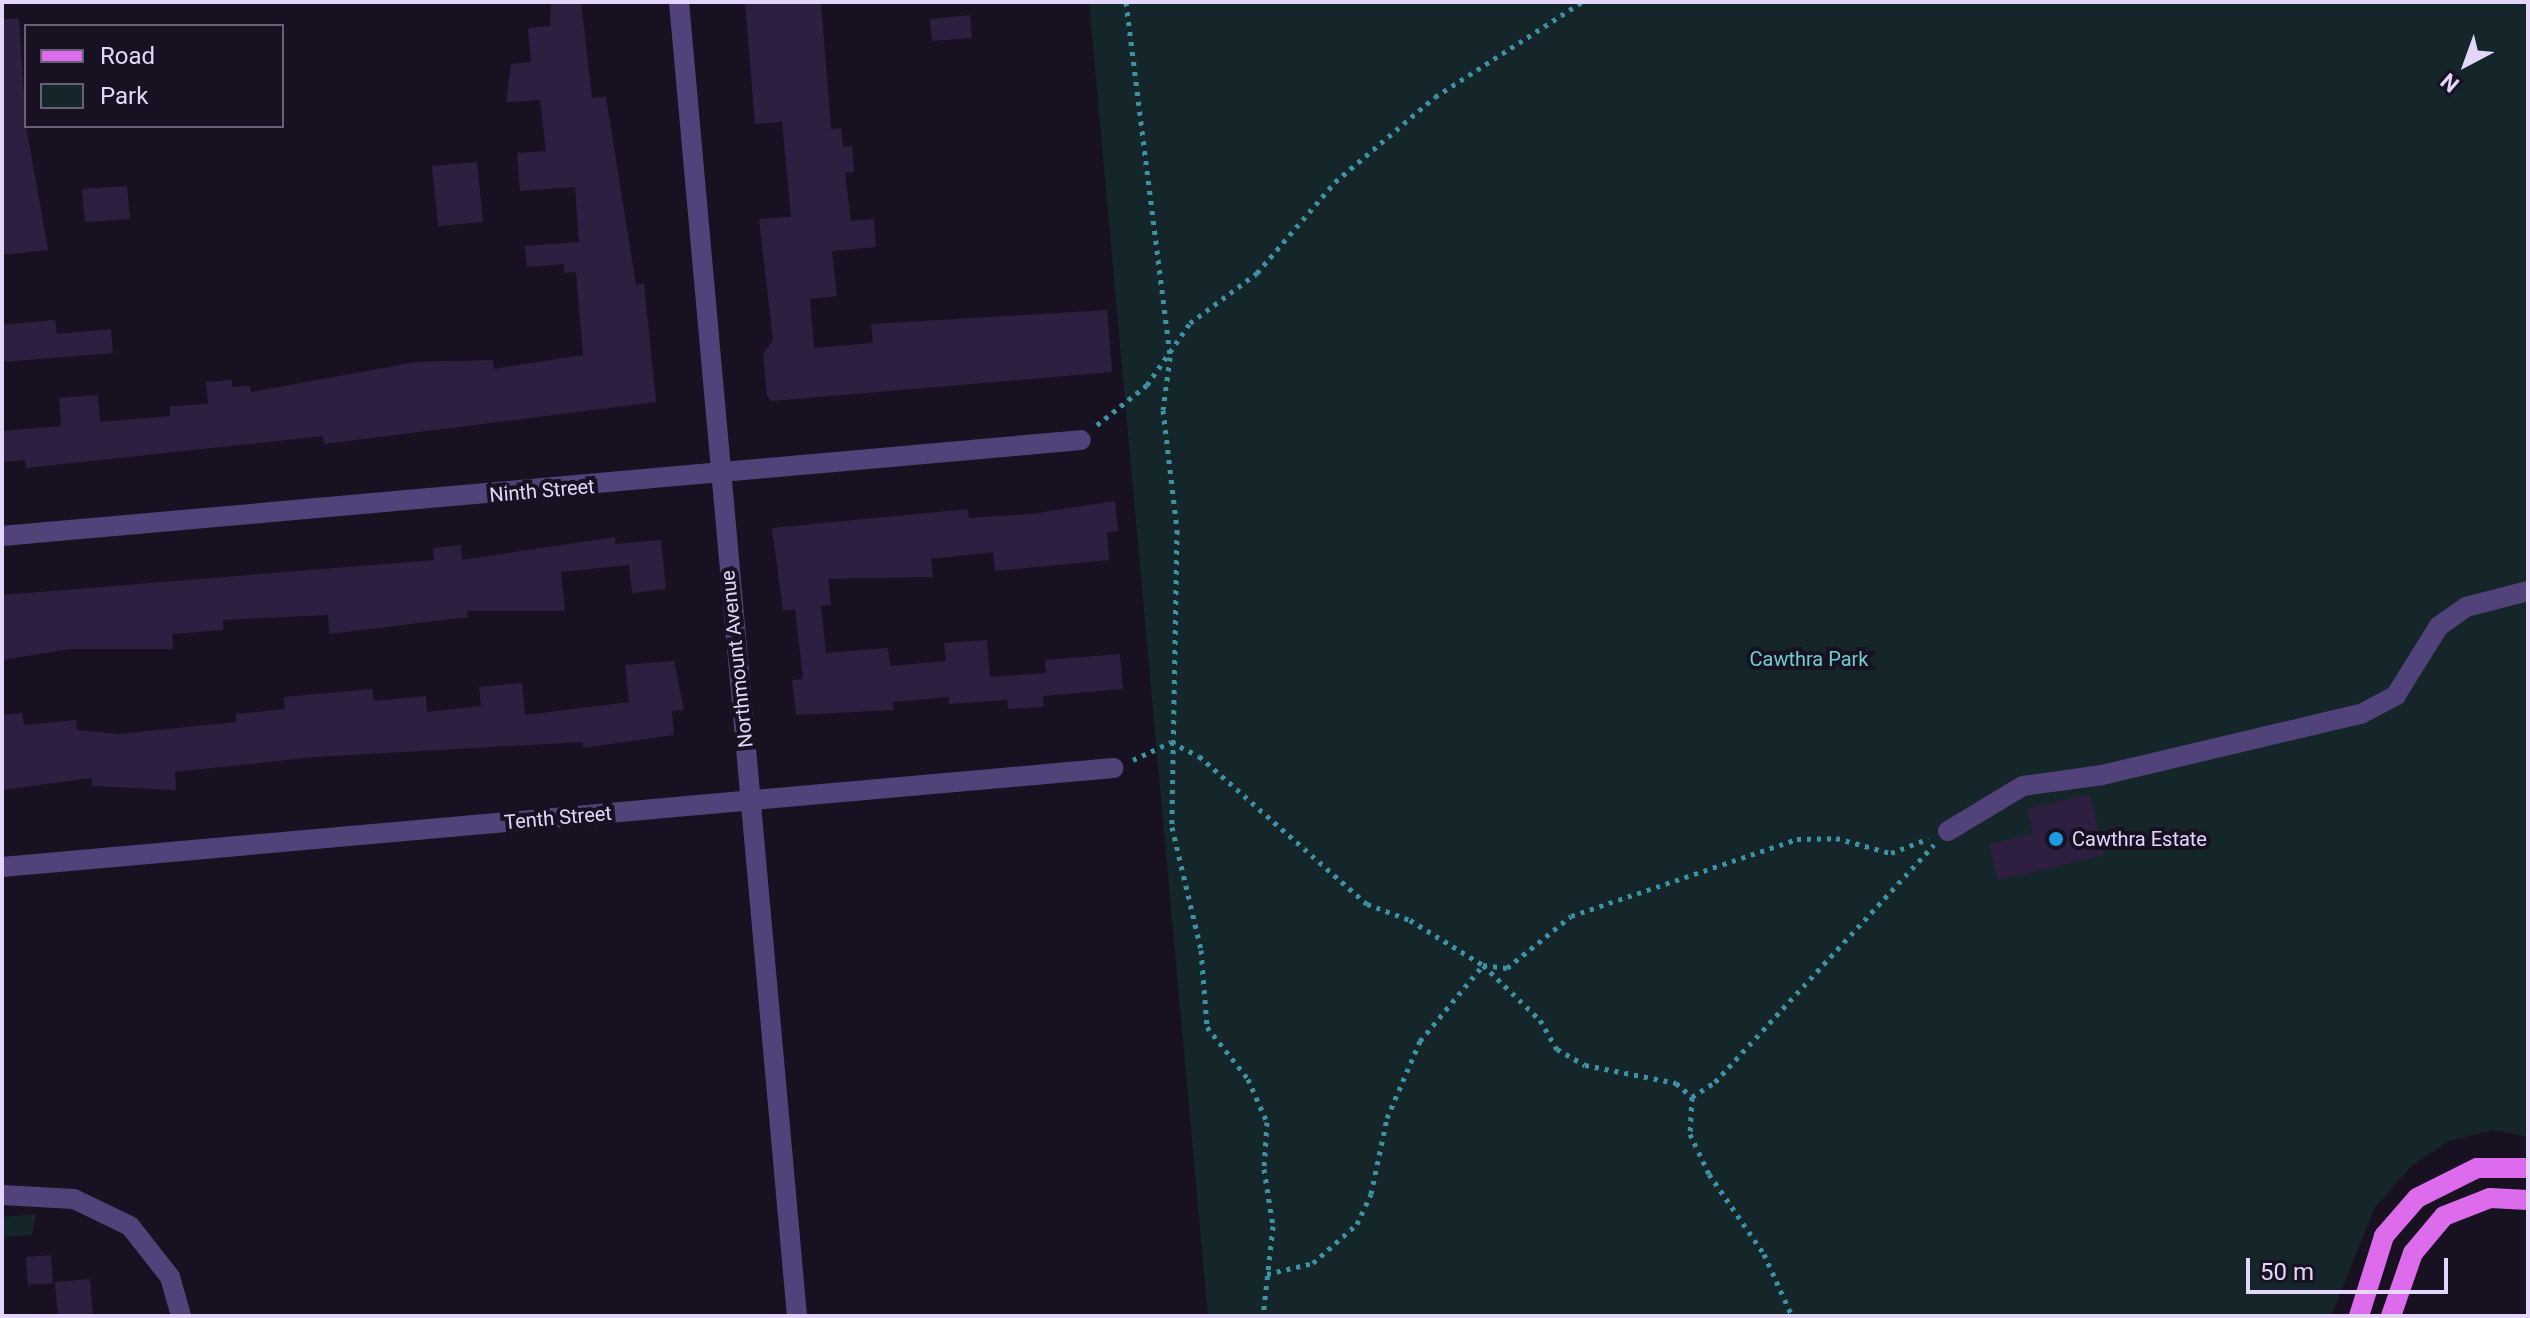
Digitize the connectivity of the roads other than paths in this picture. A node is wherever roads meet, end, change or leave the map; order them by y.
1 (679, 2) edge
2 (1081, 440) road end
3 (718, 476) junction
4 (2, 536) edge
5 (2528, 591) edge
6 (1114, 768) road end
7 (751, 801) junction
8 (1948, 831) road end
9 (2, 867) edge
10 (2528, 1168) edge
11 (2, 1195) edge
12 (2528, 1200) edge
13 (181, 1316) edge
14 (797, 1316) edge
15 (2359, 1316) edge
16 (2391, 1316) edge

1 - 3 street, Northmount Avenue
2 - 3 street, Ninth Street
3 - 4 street, Ninth Street
3 - 7 street, Northmount Avenue
5 - 8 street
6 - 7 street, Tenth Street
7 - 9 street, Tenth Street
7 - 14 street, Northmount Avenue
10 - 15 main road
11 - 13 street
12 - 16 main road

